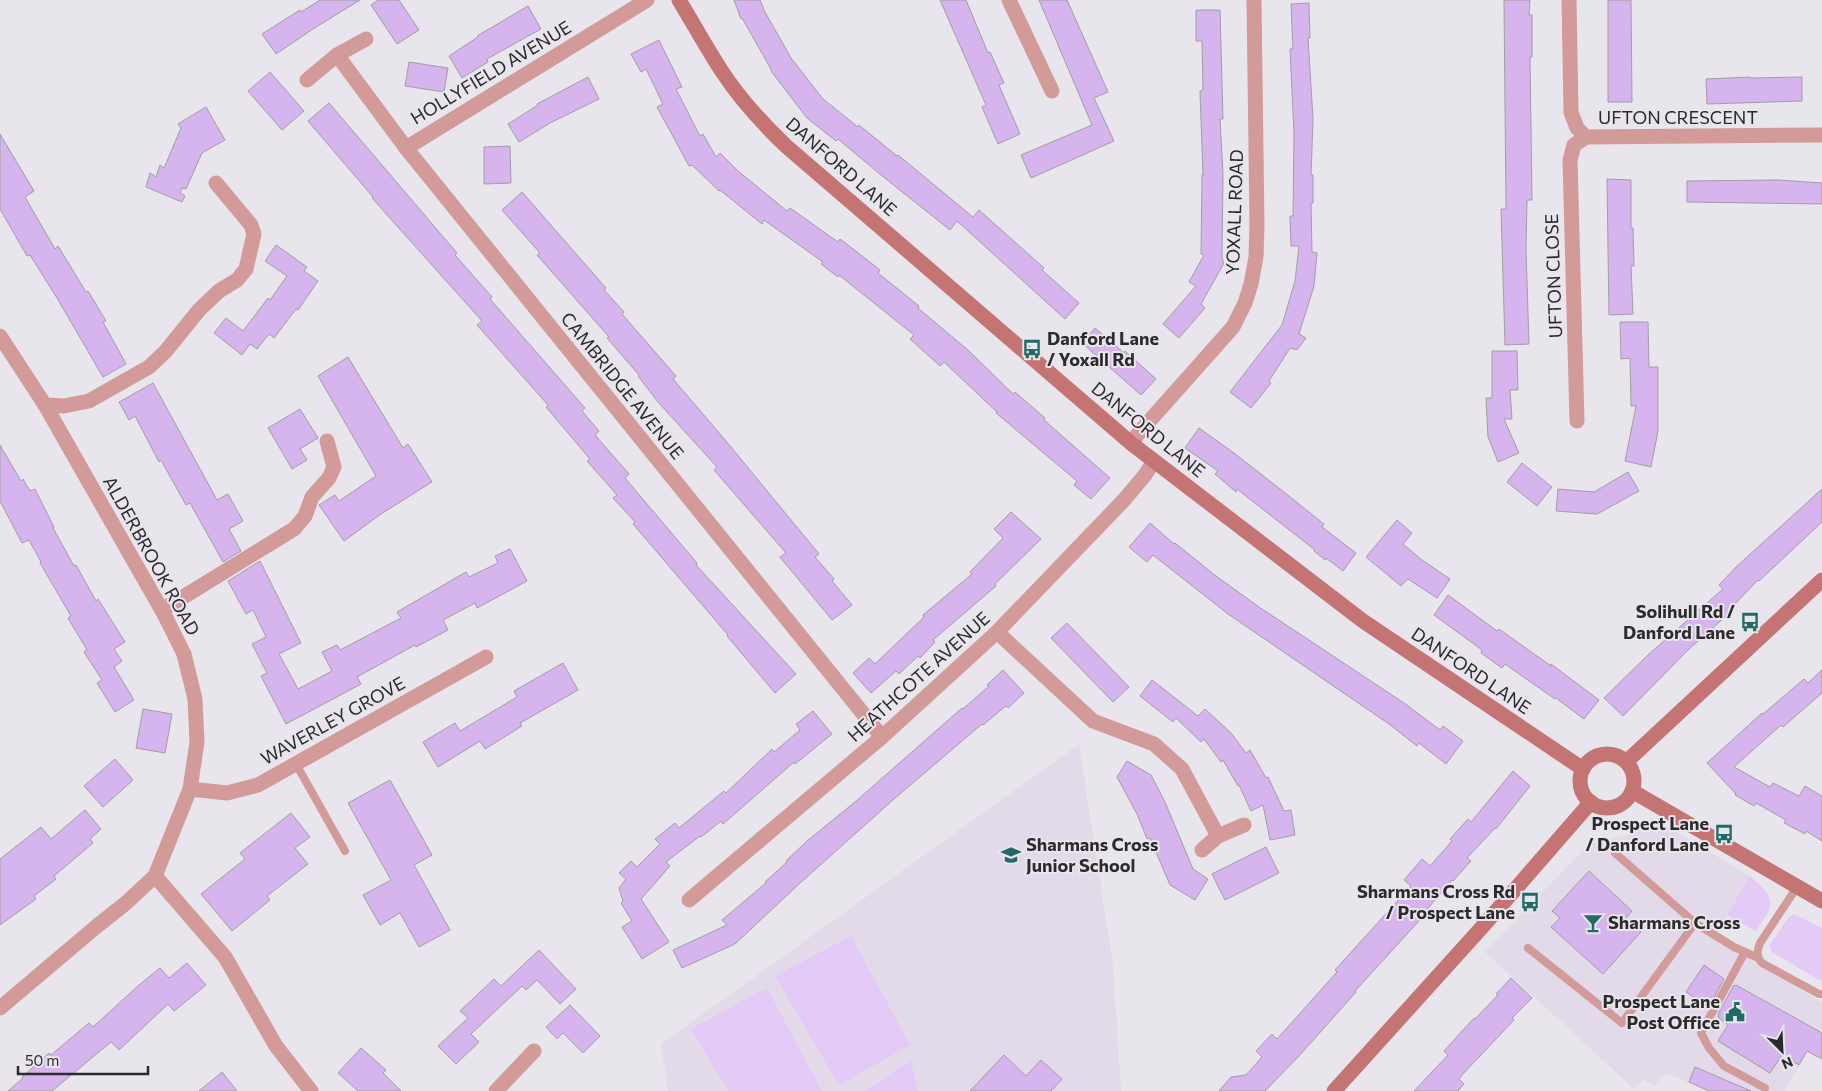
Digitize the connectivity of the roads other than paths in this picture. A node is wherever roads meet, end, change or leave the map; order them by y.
1 (647, 0) edge
2 (679, 0) edge
3 (1010, 0) edge
4 (1254, 0) edge
5 (1569, 0) edge
6 (366, 38) dead end
7 (337, 56) junction
8 (307, 80) dead end
9 (1052, 91) dead end
10 (1822, 135) edge
11 (1586, 137) junction
12 (406, 148) junction
13 (216, 183) dead end
14 (0, 336) edge
15 (44, 405) junction
16 (1577, 421) dead end
17 (327, 441) dead end
18 (1132, 444) junction
19 (1154, 461) junction
20 (1822, 580) edge
21 (162, 610) junction
22 (997, 632) junction
23 (486, 657) dead end
24 (882, 736) junction
25 (1626, 762) junction
26 (296, 764) junction
27 (1583, 769) junction
28 (190, 789) junction
29 (1632, 791) junction
30 (1591, 802) junction
31 (1244, 825) dead end
32 (1218, 836) junction
33 (345, 850) dead end
34 (1202, 850) dead end
35 (1615, 853) dead end
36 (155, 876) junction
37 (1797, 887) junction
38 (689, 900) dead end
39 (1822, 901) edge
40 (1695, 923) junction
41 (1528, 948) dead end
42 (1745, 952) junction
43 (1758, 958) junction
44 (1822, 994) edge
45 (0, 1008) edge
46 (534, 1051) dead end
47 (1765, 1088) dead end
48 (311, 1091) edge
49 (496, 1091) edge
50 (1334, 1091) edge

1 - 12 street, HOLLYFIELD AVENUE
2 - 18 street, DANFORD LANE
3 - 9 street
4 - 18 street, YOXALL ROAD
5 - 11 street, UFTON CRESCENT
6 - 7 street
7 - 8 street
7 - 12 street, CAMBRIDGE AVENUE
10 - 11 street, UFTON CRESCENT
11 - 16 street, UFTON CLOSE
12 - 24 street, CAMBRIDGE AVENUE
13 - 15 street
14 - 15 street, ALDERBROOK ROAD
15 - 21 street, ALDERBROOK ROAD
17 - 21 street
18 - 19 street, DANFORD LANE
19 - 22 street, HEATHCOTE AVENUE
19 - 27 street, DANFORD LANE
20 - 25 street
21 - 28 street, ALDERBROOK ROAD
22 - 24 street, HEATHCOTE AVENUE
22 - 32 street
23 - 26 street, WAVERLEY GROVE
24 - 38 street, HEATHCOTE AVENUE
25 - 27 street
25 - 29 street
26 - 28 street, WAVERLEY GROVE
26 - 33 lane
27 - 30 street
28 - 36 street, ALDERBROOK ROAD
29 - 30 street
29 - 37 street
30 - 50 street
31 - 32 street
32 - 34 street
35 - 40 lane
36 - 45 street, ALDERBROOK ROAD
36 - 48 street
37 - 39 street
37 - 43 lane
40 - 41 lane
40 - 42 lane
42 - 43 lane
42 - 47 lane
43 - 44 lane
46 - 49 street

